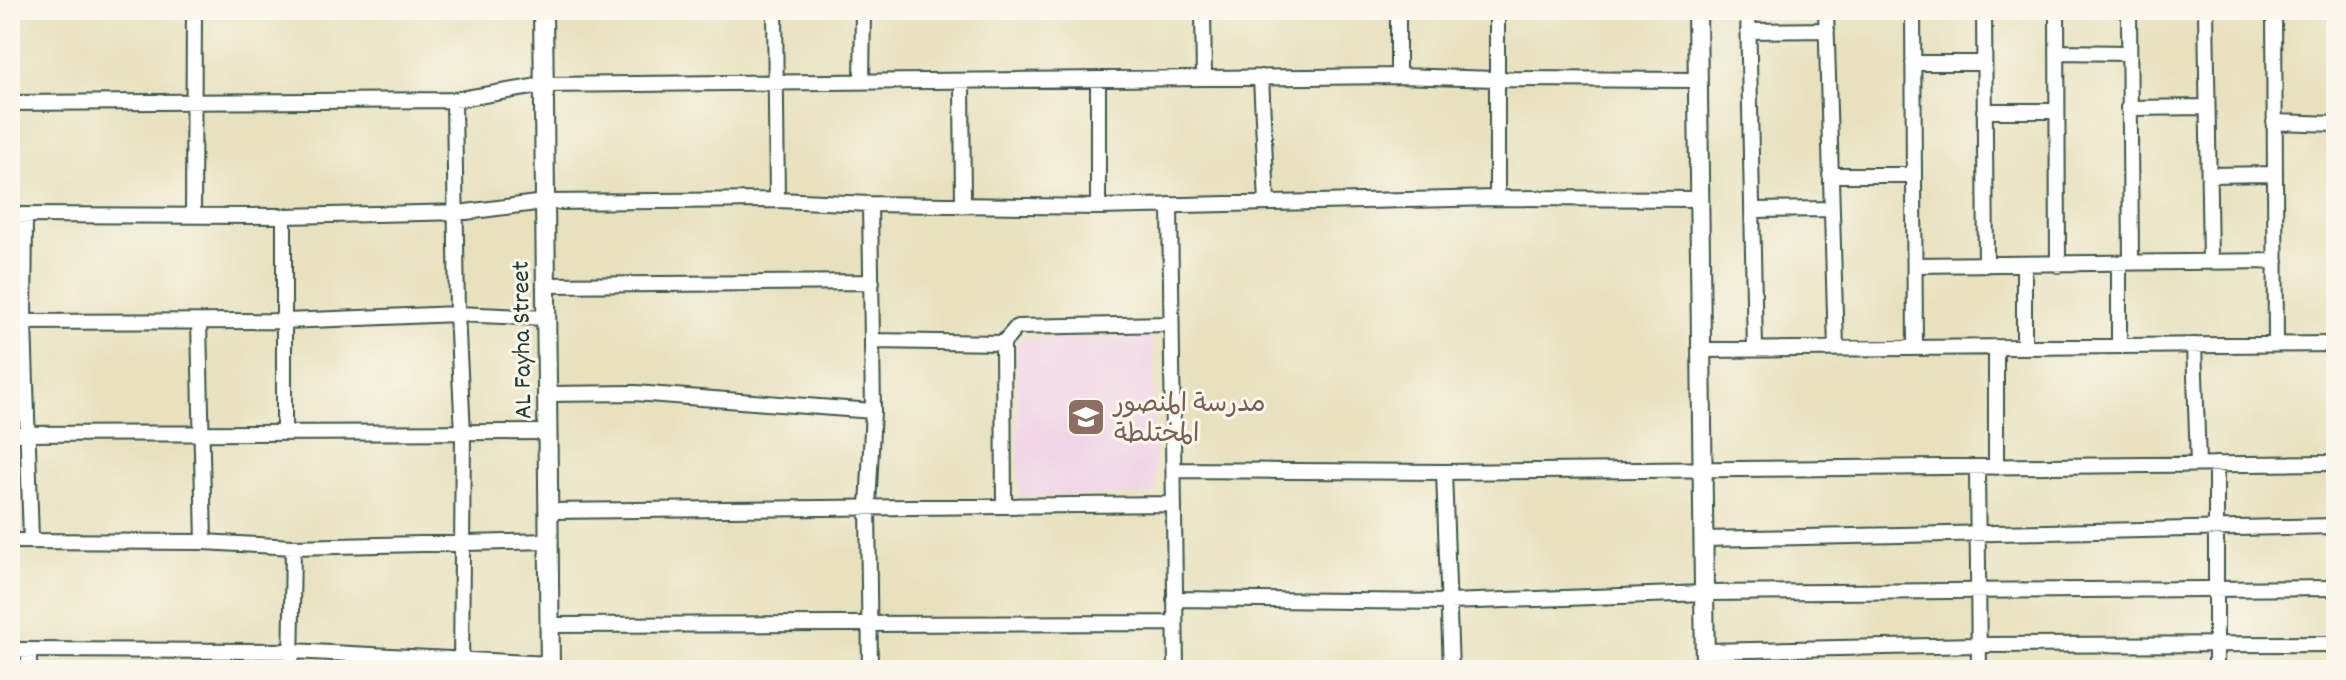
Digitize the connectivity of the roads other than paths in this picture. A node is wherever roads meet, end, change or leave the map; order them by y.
1 (194, 10) edge
2 (543, 10) edge
3 (775, 10) edge
4 (863, 10) edge
5 (1203, 10) edge
6 (1398, 10) edge
7 (1497, 10) edge
8 (1697, 10) edge
9 (1748, 10) edge
10 (1826, 10) edge
11 (1913, 10) edge
12 (1984, 10) edge
13 (2057, 10) edge
14 (2129, 10) edge
15 (2206, 10) edge
16 (2274, 10) edge
17 (1827, 30) junction
18 (1748, 31) junction
19 (2057, 52) junction
20 (2128, 53) junction
21 (1913, 63) junction
22 (1984, 63) junction
23 (1398, 76) junction
24 (1261, 77) junction
25 (1204, 78) junction
26 (1098, 79) junction
27 (1496, 79) junction
28 (1697, 80) junction
29 (774, 82) junction
30 (862, 82) junction
31 (962, 82) junction
32 (544, 85) junction
33 (454, 100) junction
34 (194, 102) junction
35 (10, 103) edge
36 (2207, 107) junction
37 (2128, 108) junction
38 (1984, 111) junction
39 (2057, 111) junction
40 (2274, 122) junction
41 (2336, 124) edge
42 (2275, 174) junction
43 (1830, 175) junction
44 (1914, 175) junction
45 (2209, 175) junction
46 (1497, 198) junction
47 (1698, 199) junction
48 (777, 200) junction
49 (544, 202) junction
50 (1267, 203) junction
51 (870, 204) junction
52 (1170, 205) junction
53 (963, 206) junction
54 (1098, 207) junction
55 (1831, 209) junction
56 (1753, 210) junction
57 (457, 212) junction
58 (193, 215) junction
59 (17, 216) edge
60 (284, 216) junction
61 (2210, 261) junction
62 (2276, 261) junction
63 (2125, 264) junction
64 (1915, 265) junction
65 (1986, 265) junction
66 (2024, 265) junction
67 (2058, 265) junction
68 (872, 282) junction
69 (545, 285) junction
70 (457, 314) junction
71 (546, 318) junction
72 (286, 321) junction
73 (17, 322) edge
74 (199, 322) junction
75 (1170, 324) junction
76 (872, 341) junction
77 (1003, 343) junction
78 (2276, 344) junction
79 (2336, 344) edge
80 (2194, 345) junction
81 (2119, 346) junction
82 (1996, 347) junction
83 (2024, 347) junction
84 (1836, 348) junction
85 (1915, 348) junction
86 (1755, 349) junction
87 (1700, 350) junction
88 (547, 394) junction
89 (873, 411) junction
90 (547, 432) junction
91 (202, 433) junction
92 (284, 433) junction
93 (463, 433) junction
94 (10, 434) edge
95 (28, 434) junction
96 (2336, 463) edge
97 (2198, 464) junction
98 (2216, 464) junction
99 (1977, 467) junction
100 (1996, 467) junction
101 (1174, 470) junction
102 (1702, 470) junction
103 (1444, 472) junction
104 (1173, 504) junction
105 (1004, 506) junction
106 (868, 507) junction
107 (548, 511) junction
108 (2336, 526) edge
109 (2216, 528) junction
110 (1978, 535) junction
111 (1703, 539) junction
112 (31, 540) junction
113 (10, 541) edge
114 (462, 541) junction
115 (549, 541) junction
116 (204, 542) junction
117 (293, 547) junction
118 (2336, 588) edge
119 (2217, 590) junction
120 (1978, 591) junction
121 (1705, 593) junction
122 (1174, 599) junction
123 (1448, 602) junction
124 (1174, 623) junction
125 (869, 624) junction
126 (550, 625) junction
127 (2336, 644) edge
128 (1978, 645) junction
129 (2216, 645) junction
130 (10, 650) edge
131 (29, 650) junction
132 (292, 651) junction
133 (1705, 651) junction
134 (462, 664) edge
135 (550, 667) edge
136 (29, 670) edge
137 (291, 670) edge
138 (870, 670) edge
139 (1176, 670) edge
140 (1451, 670) edge
141 (1705, 670) edge
142 (1979, 670) edge
143 (2216, 670) edge

1 - 34 street
2 - 32 street, AL Fayha Street
3 - 29 street
4 - 30 street
5 - 25 street
6 - 23 street
7 - 27 street
8 - 28 street
9 - 18 street
10 - 17 street
11 - 21 street
12 - 22 street
13 - 19 street
14 - 20 street
15 - 36 street
16 - 40 street
17 - 18 street
17 - 43 street
18 - 56 street
19 - 20 street
19 - 39 street
20 - 37 street
21 - 22 street
21 - 44 street
22 - 38 street
23 - 24 street
23 - 27 street
24 - 25 street
24 - 50 street
25 - 26 street
26 - 31 street
26 - 54 street
27 - 28 street
27 - 46 street
28 - 47 street
29 - 30 street
29 - 32 street
29 - 48 street
30 - 31 street
31 - 53 street
32 - 33 street
32 - 49 street, AL Fayha Street
33 - 34 street
33 - 57 street
34 - 35 street
34 - 58 street
36 - 37 street
36 - 45 street
37 - 63 street
38 - 39 street
38 - 65 street
39 - 67 street
40 - 41 street
40 - 42 street
42 - 45 street
42 - 62 street
43 - 44 street
43 - 55 street
44 - 64 street
45 - 61 street
46 - 47 street
46 - 50 street
47 - 87 street
48 - 49 street
48 - 51 street
49 - 57 street
49 - 69 street, AL Fayha Street
50 - 52 street
51 - 53 street
51 - 68 street
52 - 54 street
52 - 75 street
53 - 54 street
55 - 56 street
55 - 84 street
56 - 86 street
57 - 60 street
57 - 70 street
58 - 59 street
58 - 60 street
59 - 73 street
60 - 72 street
61 - 62 street
61 - 63 street
62 - 78 street
63 - 67 street
63 - 81 street
64 - 65 street
64 - 85 street
65 - 66 street
66 - 67 street
66 - 83 street
68 - 69 street
68 - 76 street
69 - 71 street, AL Fayha Street
70 - 71 street
70 - 72 street
70 - 93 street
71 - 88 street, AL Fayha Street
72 - 74 street
72 - 92 street
73 - 74 street
73 - 95 street
74 - 91 street
75 - 77 street
75 - 101 street
76 - 77 street
76 - 89 street
77 - 105 street
78 - 79 street
78 - 80 street
80 - 81 street
80 - 97 street
81 - 83 street
82 - 83 street
82 - 85 street
82 - 100 street
84 - 85 street
84 - 86 street
86 - 87 street
87 - 102 street
88 - 89 street
88 - 90 street, AL Fayha Street
89 - 106 street
90 - 93 street
90 - 107 street, AL Fayha Street
91 - 92 street
91 - 95 street
91 - 116 street
92 - 93 street
93 - 114 street
94 - 95 street
95 - 112 street
96 - 98 street
97 - 98 street
97 - 100 street
98 - 109 street
99 - 100 street
99 - 102 street
99 - 110 street
101 - 103 street
101 - 104 street
102 - 103 street
102 - 111 street
103 - 123 street
104 - 105 street
104 - 122 street
105 - 106 street
106 - 107 street
106 - 125 street
107 - 115 street, AL Fayha Street
108 - 109 street
109 - 110 street
109 - 119 street
110 - 111 street
110 - 120 street
111 - 121 street
112 - 113 street
112 - 116 street
114 - 115 street
114 - 117 street
114 - 134 street
115 - 126 street, AL Fayha Street
116 - 117 street
117 - 132 street
118 - 119 street
119 - 120 street
119 - 129 street
120 - 121 street
120 - 128 street
121 - 123 street
121 - 133 street
122 - 123 street
122 - 124 street
123 - 140 street
124 - 125 street
124 - 139 street
125 - 126 street
125 - 138 street
126 - 135 street, AL Fayha Street
127 - 129 street
128 - 129 street
128 - 133 street
128 - 142 street
129 - 143 street
130 - 131 street
131 - 132 street
131 - 136 street
132 - 134 street
132 - 137 street
133 - 141 street
134 - 135 street

